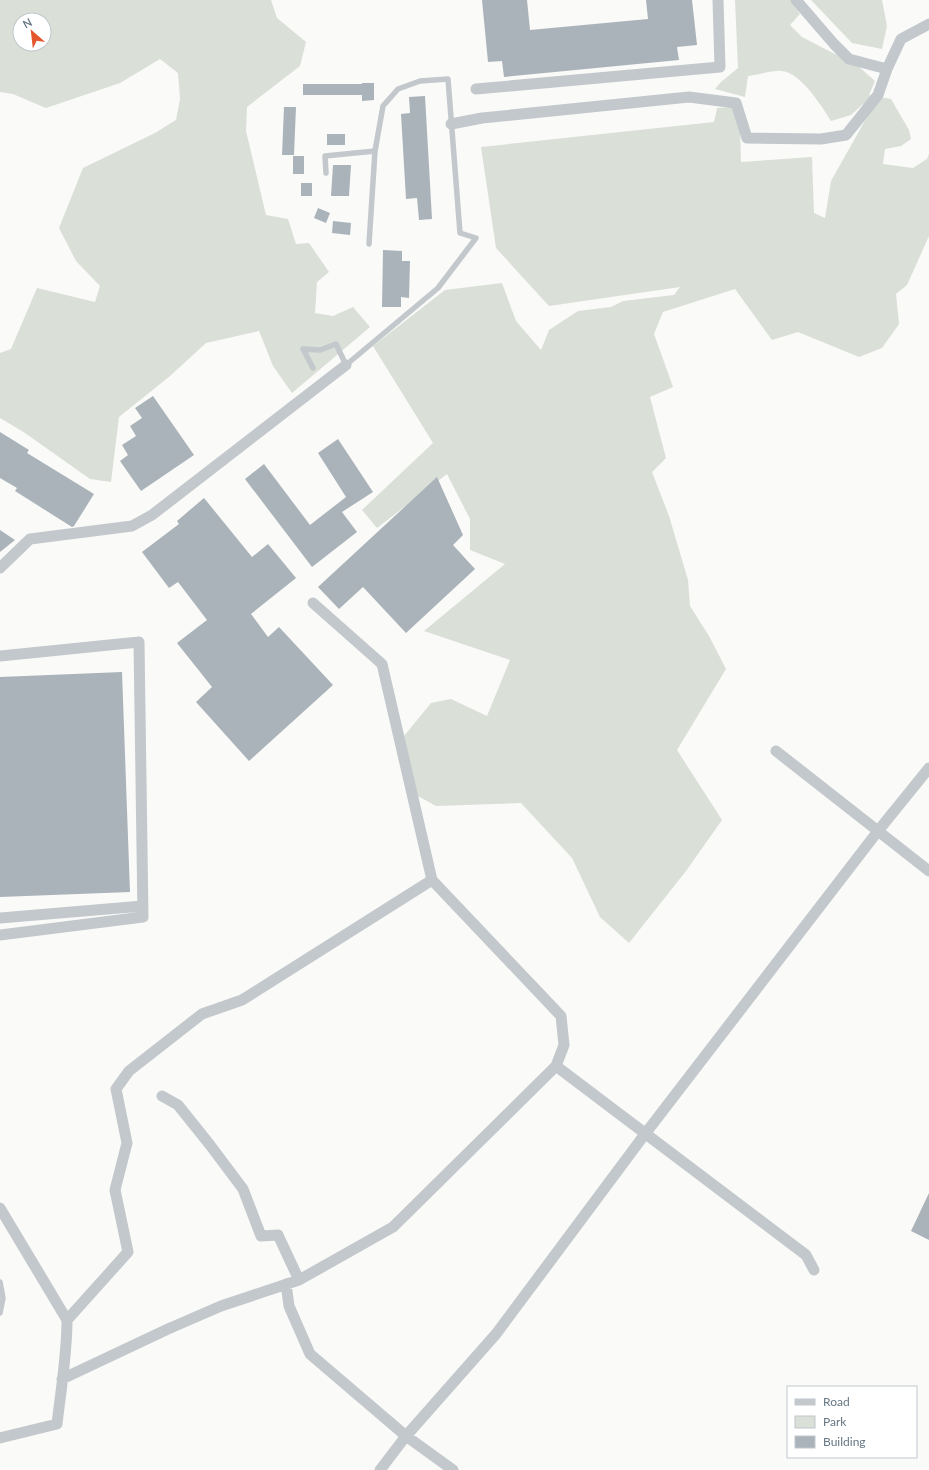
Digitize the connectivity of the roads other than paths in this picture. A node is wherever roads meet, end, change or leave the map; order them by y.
1 (718, 0) edge
2 (796, 0) edge
3 (929, 24) edge
4 (886, 69) junction
5 (476, 89) dead end
6 (452, 124) junction
7 (375, 151) junction
8 (326, 173) dead end
9 (369, 244) dead end
10 (346, 365) junction
11 (313, 368) dead end
12 (0, 568) edge
13 (314, 603) dead end
14 (0, 656) edge
15 (776, 751) dead end
16 (929, 768) edge
17 (878, 830) junction
18 (929, 871) edge
19 (432, 880) junction
20 (142, 906) junction
21 (0, 918) edge
22 (0, 935) edge
23 (556, 1066) junction
24 (162, 1096) dead end
25 (645, 1134) junction
26 (0, 1208) edge
27 (814, 1270) dead end
28 (298, 1280) junction
29 (0, 1282) edge
30 (286, 1284) junction
31 (0, 1313) edge
32 (67, 1320) junction
33 (62, 1379) junction
34 (406, 1436) junction
35 (0, 1438) edge
36 (380, 1470) edge
37 (453, 1470) edge

1 - 5 street
2 - 4 street
3 - 4 street
4 - 6 street
6 - 7 lane
6 - 10 lane
7 - 8 lane
7 - 9 lane
10 - 11 lane
10 - 12 street
13 - 19 street
14 - 20 street
15 - 17 street
16 - 17 street
17 - 18 street
17 - 25 street
19 - 23 street
19 - 32 street
20 - 21 street
20 - 22 street
23 - 25 street
23 - 28 street
24 - 28 street
25 - 27 street
25 - 34 street
26 - 32 street
28 - 30 street
29 - 31 lane
30 - 33 street
30 - 34 street
32 - 33 street
33 - 35 street
34 - 36 street
34 - 37 street

